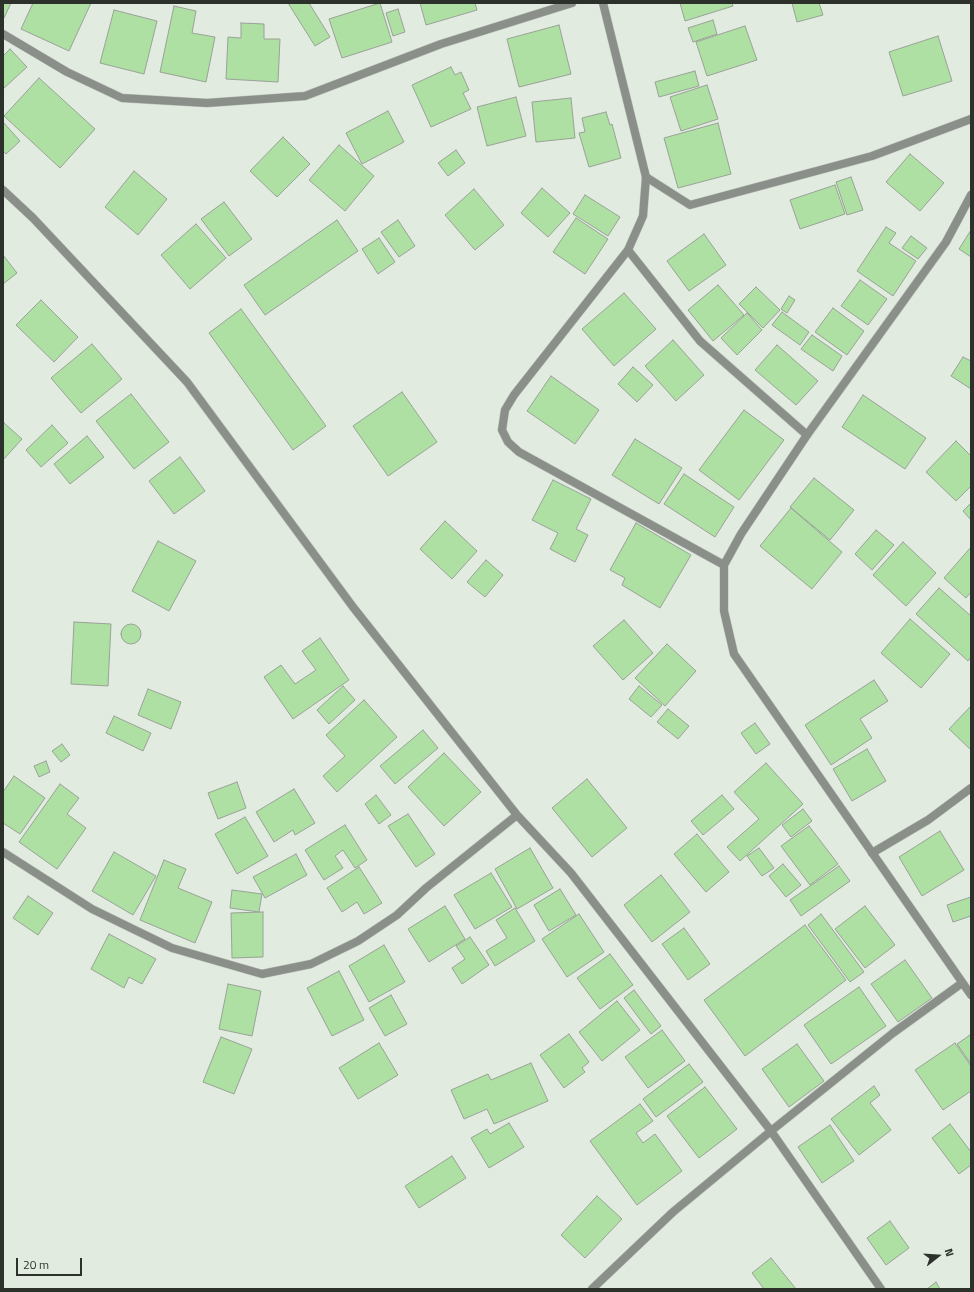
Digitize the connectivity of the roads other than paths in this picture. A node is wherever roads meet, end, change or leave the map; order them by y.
1 (572, 3) edge
2 (603, 3) edge
3 (3, 34) edge
4 (971, 119) edge
5 (646, 177) junction
6 (3, 190) edge
7 (971, 195) edge
8 (628, 250) junction
9 (807, 435) junction
10 (724, 565) junction
11 (971, 788) edge
12 (517, 815) junction
13 (3, 852) edge
14 (872, 853) junction
15 (962, 983) junction
16 (971, 995) edge
17 (771, 1131) junction
18 (592, 1289) edge
19 (881, 1289) edge

1 - 3 street
2 - 5 street
4 - 5 street
5 - 8 street
6 - 12 street
7 - 9 street
8 - 9 street
8 - 10 street
9 - 10 street
10 - 14 street
11 - 14 street
12 - 13 street
12 - 17 street
14 - 15 street
15 - 16 street
15 - 17 street
17 - 18 street
17 - 19 street

